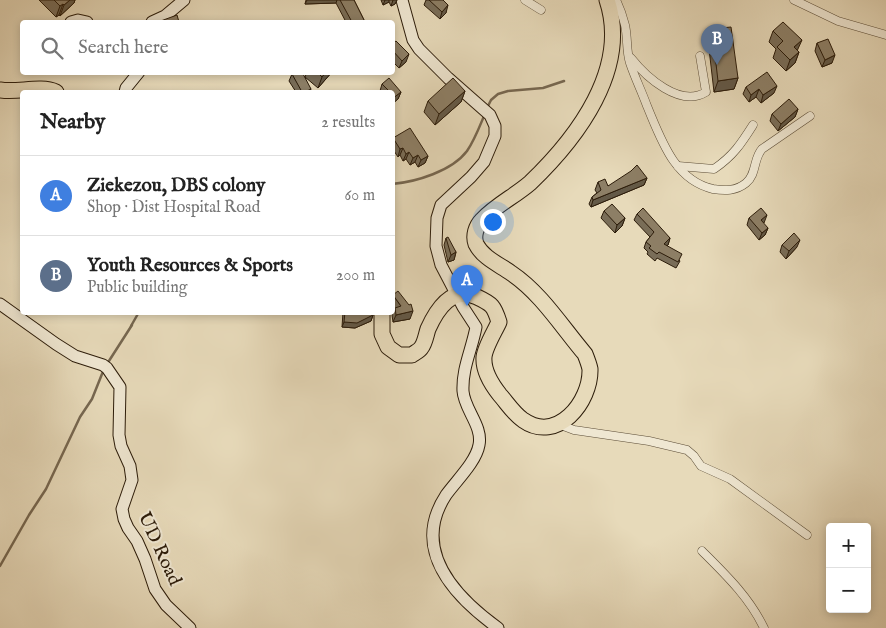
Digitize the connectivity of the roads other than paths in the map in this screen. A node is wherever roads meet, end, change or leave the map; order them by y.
1 (184, 0) edge
2 (402, 0) edge
3 (525, 0) edge
4 (607, 0) edge
5 (616, 0) edge
6 (794, 0) edge
7 (541, 10) dead end
8 (156, 20) edge
9 (886, 35) edge
10 (628, 54) junction
11 (700, 56) dead end
12 (137, 75) edge
13 (0, 90) edge
14 (126, 90) edge
15 (20, 92) edge
16 (810, 116) dead end
17 (753, 125) dead end
18 (678, 166) junction
19 (457, 294) junction
20 (0, 304) edge
21 (382, 315) edge
22 (558, 424) junction
23 (807, 535) dead end
24 (702, 551) dead end
25 (190, 628) edge
26 (498, 628) edge
27 (764, 628) edge

1 - 8 street
2 - 19 street
3 - 7 street
4 - 22 highway
5 - 10 street
6 - 9 street
10 - 11 street
10 - 18 street
12 - 14 street
13 - 15 highway
16 - 18 street
17 - 18 street
19 - 21 highway
19 - 22 highway
19 - 26 street
20 - 25 street, UD Road
22 - 23 street
24 - 27 street

